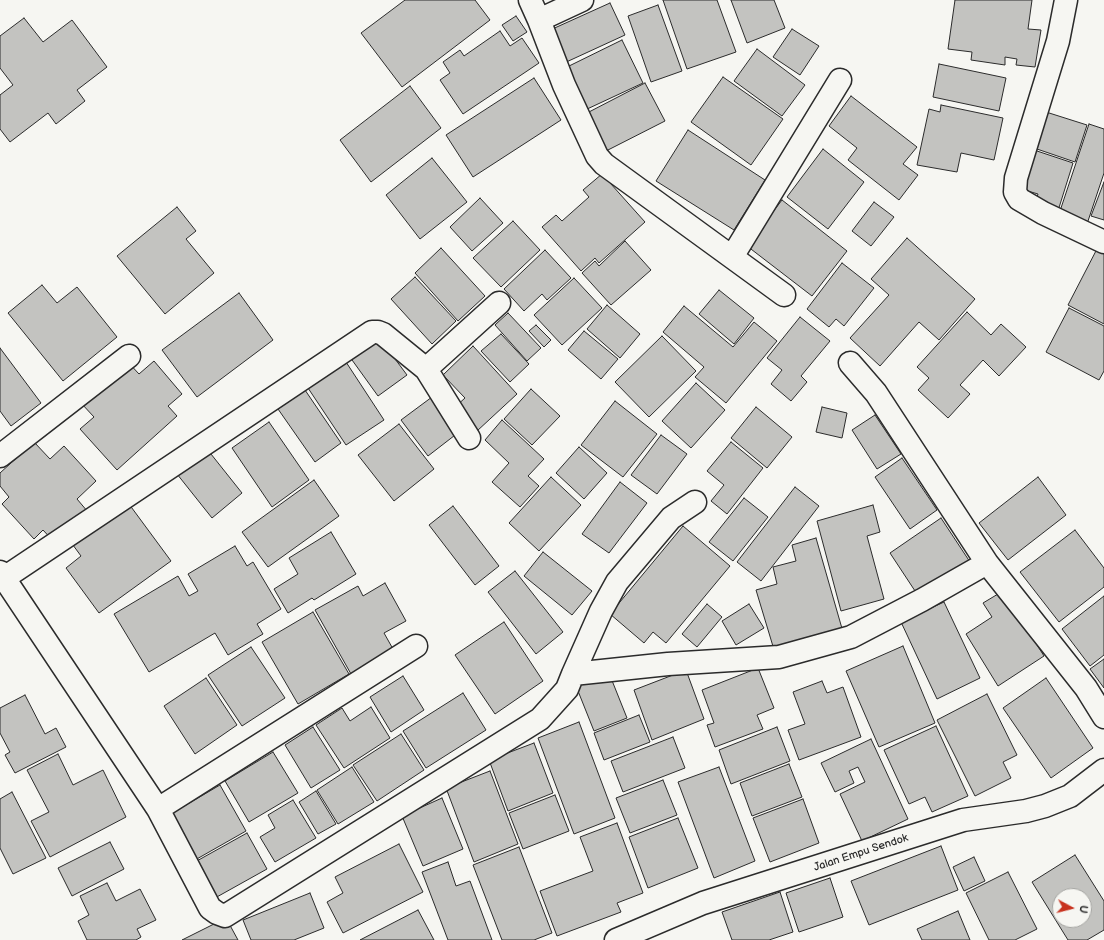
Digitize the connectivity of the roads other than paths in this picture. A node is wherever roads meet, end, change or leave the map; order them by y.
1 (530, 0) edge
2 (582, 0) edge
3 (1066, 0) edge
4 (539, 20) junction
5 (840, 80) dead end
6 (1104, 242) edge
7 (732, 257) junction
8 (784, 295) dead end
9 (499, 303) dead end
10 (129, 356) dead end
11 (850, 363) dead end
12 (426, 369) junction
13 (469, 438) dead end
14 (0, 456) edge
15 (695, 502) dead end
16 (987, 563) junction
17 (2, 576) edge
18 (416, 646) dead end
19 (573, 674) junction
20 (1104, 717) edge
21 (1104, 770) edge
22 (158, 809) junction
23 (616, 940) edge

1 - 4 street
2 - 4 street
3 - 6 street
4 - 7 street
5 - 7 street
7 - 8 street
9 - 12 street
10 - 14 street
11 - 16 street
12 - 13 street
12 - 17 street
15 - 19 street
16 - 19 street
16 - 20 street
17 - 22 street
18 - 22 street
19 - 22 street
21 - 23 street, Jalan Empu Sendok

